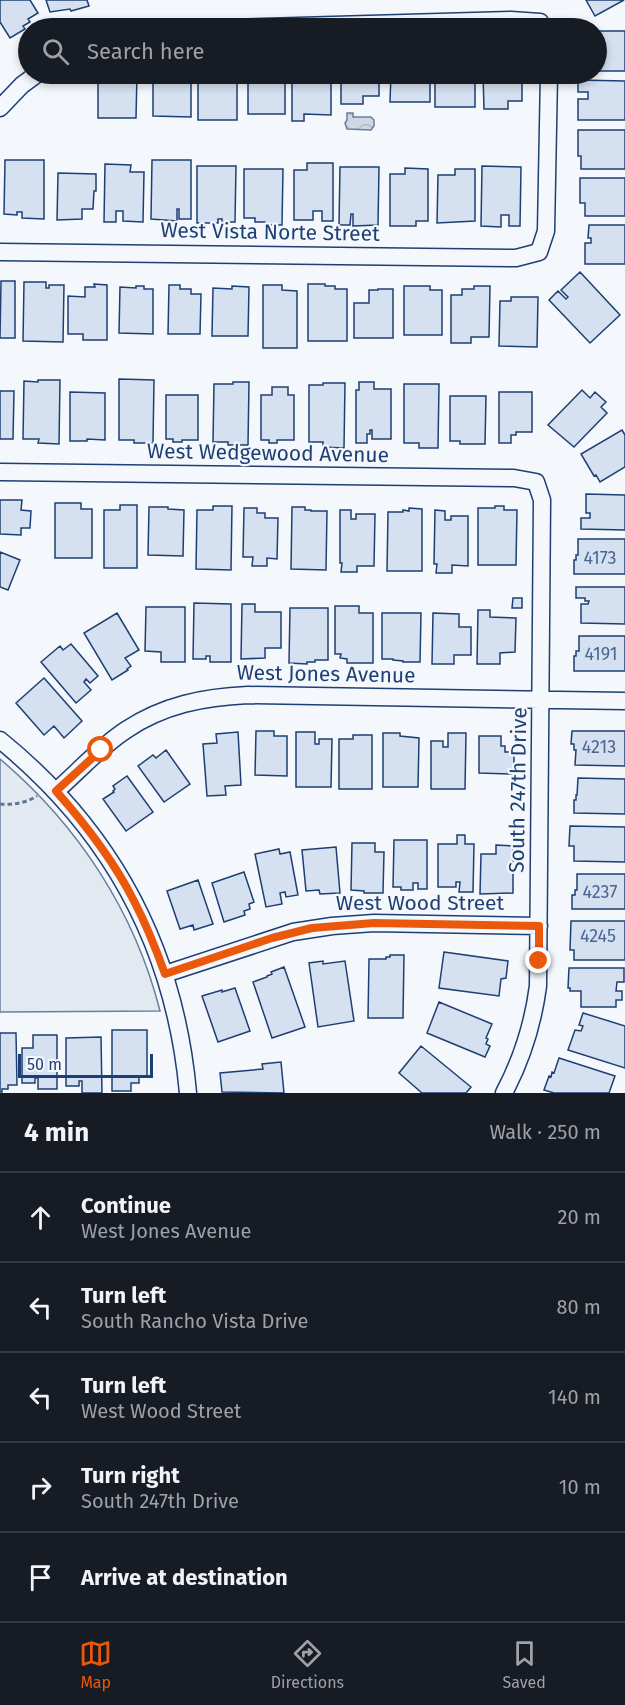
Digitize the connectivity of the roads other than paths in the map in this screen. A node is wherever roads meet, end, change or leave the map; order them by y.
1 (23, 84) edge
2 (549, 84) edge
3 (0, 108) edge
4 (0, 252) edge
5 (0, 472) edge
6 (536, 482) joint
7 (542, 700) junction
8 (625, 701) edge
9 (0, 740) edge
10 (56, 791) junction
11 (539, 926) junction
12 (165, 974) junction
13 (188, 1093) edge
14 (504, 1093) edge

1 - 3 street
2 - 4 street, West Vista Norte Street
5 - 6 street, West Wedgewood Avenue
6 - 7 street, South 247th Drive
7 - 8 street, West Jones Avenue
7 - 10 street, West Jones Avenue
7 - 11 street, South 247th Drive
9 - 10 street
10 - 12 street
11 - 12 street, West Wood Street
11 - 14 street, South 247th Drive
12 - 13 street

